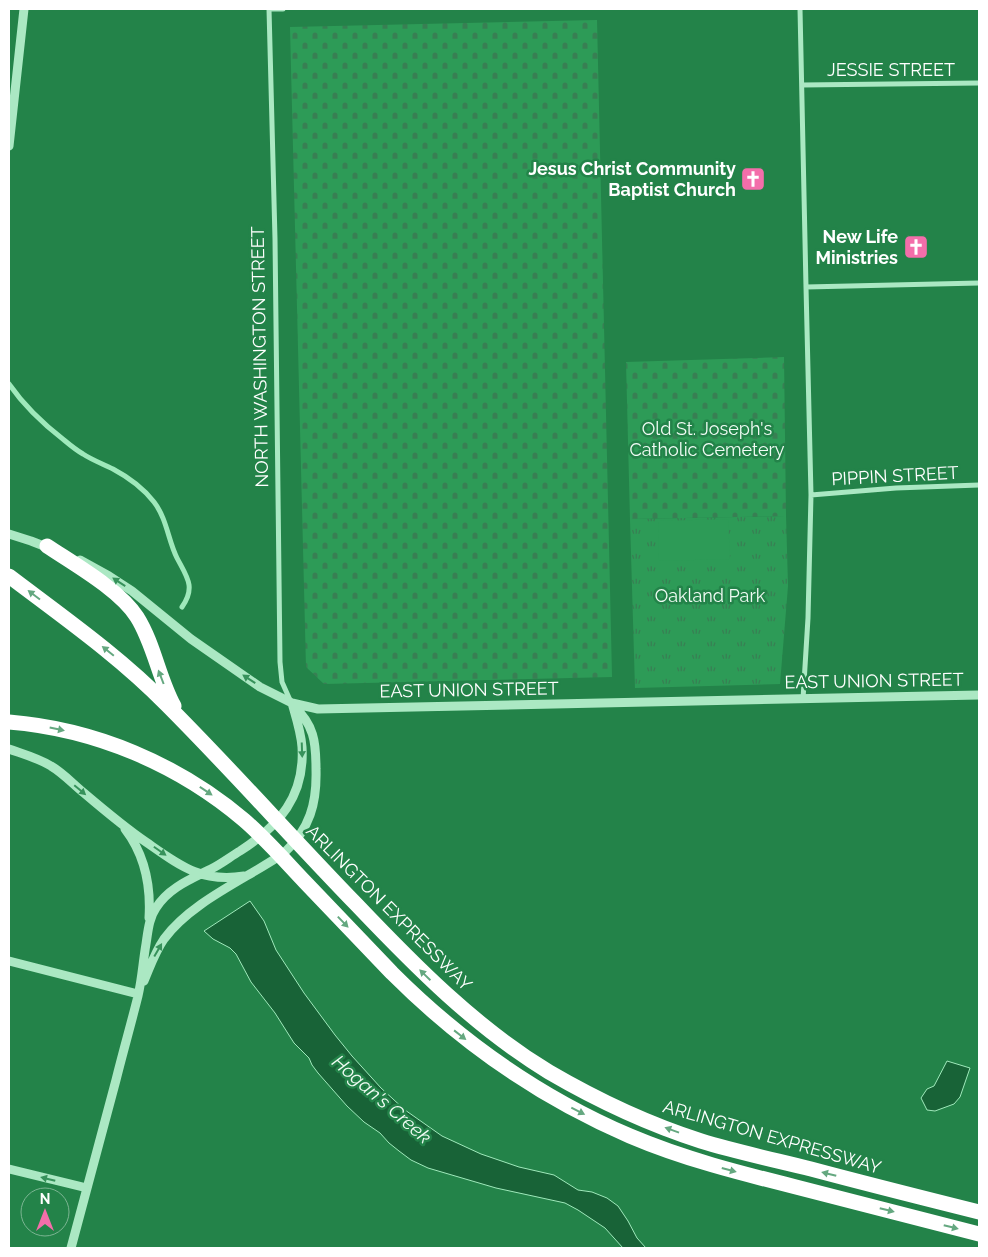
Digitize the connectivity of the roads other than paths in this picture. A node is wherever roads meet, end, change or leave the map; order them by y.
1 (24, 9) edge
2 (269, 9) edge
3 (282, 9) edge
4 (800, 9) edge
5 (13, 72) edge
6 (979, 83) edge
7 (802, 84) junction
8 (9, 146) edge
9 (979, 283) edge
10 (806, 287) junction
11 (979, 485) edge
12 (812, 495) junction
13 (9, 534) edge
14 (47, 546) junction
15 (9, 576) edge
16 (979, 695) edge
17 (803, 699) junction
18 (292, 703) junction
19 (182, 720) junction
20 (9, 722) edge
21 (9, 749) edge
22 (120, 823) junction
23 (201, 874) junction
24 (246, 876) junction
25 (148, 929) junction
26 (9, 960) edge
27 (138, 994) junction
28 (9, 1169) edge
29 (87, 1188) junction
30 (979, 1212) edge
31 (979, 1234) edge
32 (71, 1248) edge

1 - 5 street
2 - 3 street
2 - 18 street, NORTH WASHINGTON STREET
4 - 7 street
5 - 8 street
6 - 7 street, JESSIE STREET
7 - 10 street
9 - 10 street
10 - 12 street
11 - 12 street, PIPPIN STREET
12 - 17 street
13 - 14 street, EAST UNION STREET
18 -> 14 street, EAST UNION STREET
19 -> 14 highway
19 -> 15 highway, ARLINGTON EXPRESSWAY
16 - 17 street, EAST UNION STREET
17 - 18 street, EAST UNION STREET
18 -> 23 street, NORTH WASHINGTON STREET
18 - 24 street, NORTH WASHINGTON STREET
30 -> 19 highway, ARLINGTON EXPRESSWAY
20 -> 31 highway
21 -> 22 street
22 -> 23 street
22 - 25 street
23 - 24 street
23 - 25 street, NORTH WASHINGTON STREET
27 -> 24 street, NORTH WASHINGTON STREET
25 - 27 street, NORTH WASHINGTON STREET
26 - 27 street
27 - 29 street, NORTH WASHINGTON STREET
29 -> 28 street
29 - 32 street, NORTH WASHINGTON STREET

